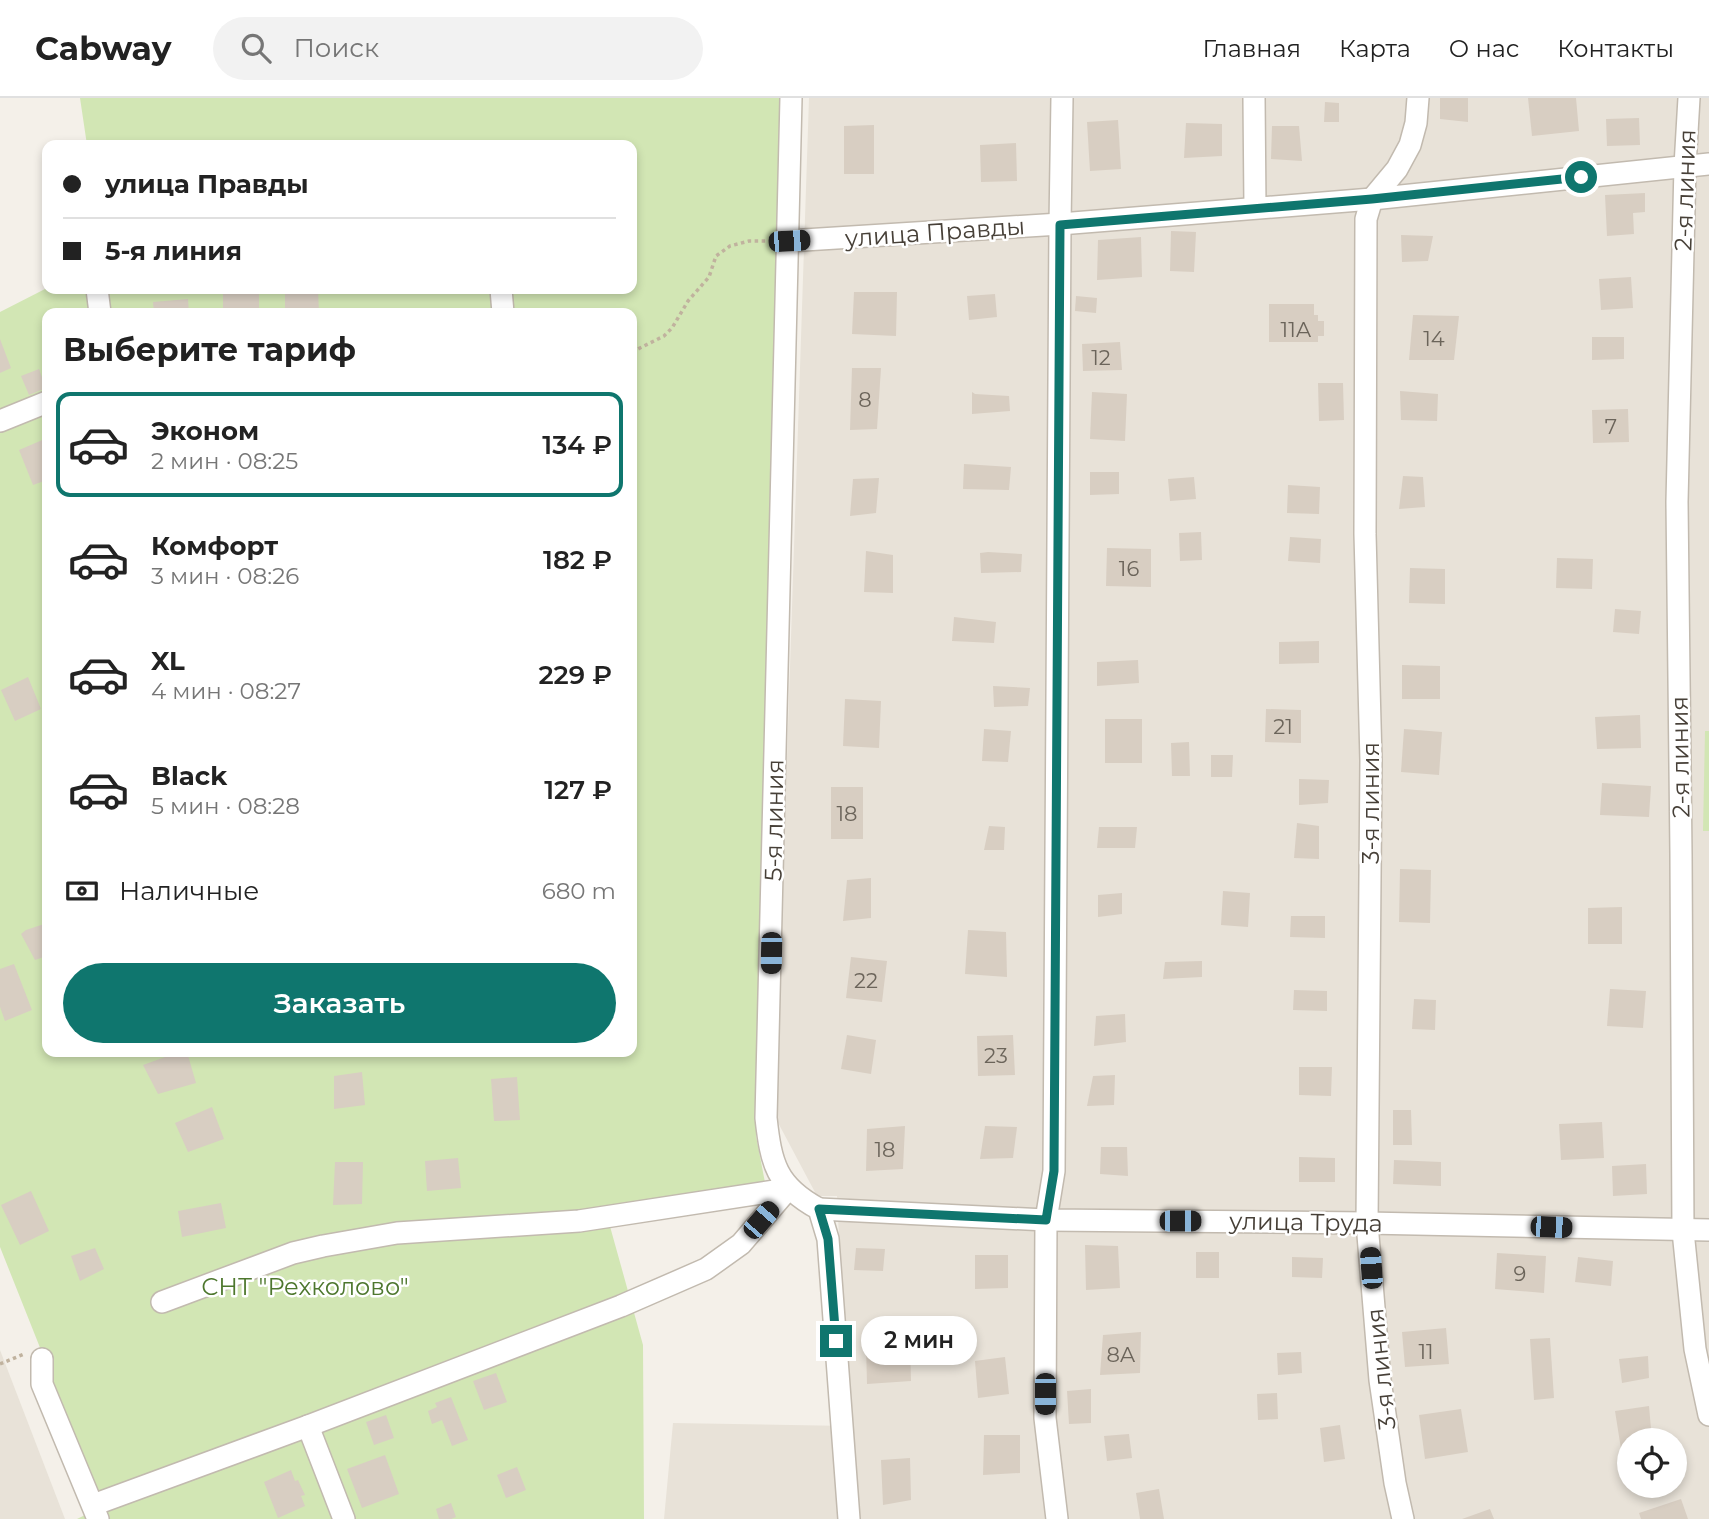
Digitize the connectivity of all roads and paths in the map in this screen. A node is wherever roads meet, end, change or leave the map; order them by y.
1 (791, 98) edge
2 (1062, 98) edge
3 (1254, 98) edge
4 (1418, 98) edge
5 (1689, 98) edge
6 (1709, 164) edge
7 (1685, 166) junction
8 (1372, 199) junction
9 (1255, 208) junction
10 (1060, 225) junction
11 (789, 241) junction
12 (637, 350) edge
13 (42, 404) edge
14 (0, 421) edge
15 (788, 1189) junction
16 (819, 1209) junction
17 (1046, 1220) junction
18 (1367, 1223) junction
19 (1709, 1230) edge
20 (1683, 1231) junction
21 (162, 1302) dead end
22 (42, 1359) dead end
23 (1709, 1415) edge
24 (307, 1426) junction
25 (96, 1512) edge
26 (344, 1519) edge
27 (849, 1519) edge
28 (1057, 1519) edge
29 (1403, 1519) edge

1 - 11 street, 5-я линия
2 - 10 street
3 - 9 street
4 - 8 street, 3-я линия
5 - 7 street, 2-я линия
6 - 7 street, улица Правды
7 - 8 street, улица Правды
7 - 20 street, 2-я линия
8 - 9 street, улица Правды
8 - 18 street, 3-я линия
9 - 10 street, улица Правды
10 - 11 street, улица Правды
10 - 17 street
11 - 12 path
11 - 15 street, 5-я линия
13 - 14 street
15 - 16 street
15 - 21 street
15 - 24 street
16 - 17 street, улица Труда
16 - 27 street
17 - 18 street, улица Труда
17 - 28 street
18 - 20 street, улица Труда
18 - 29 street, 3-я линия
19 - 20 street, улица Труда
20 - 23 street, 2-я линия
22 - 25 street
24 - 25 street
24 - 26 street

